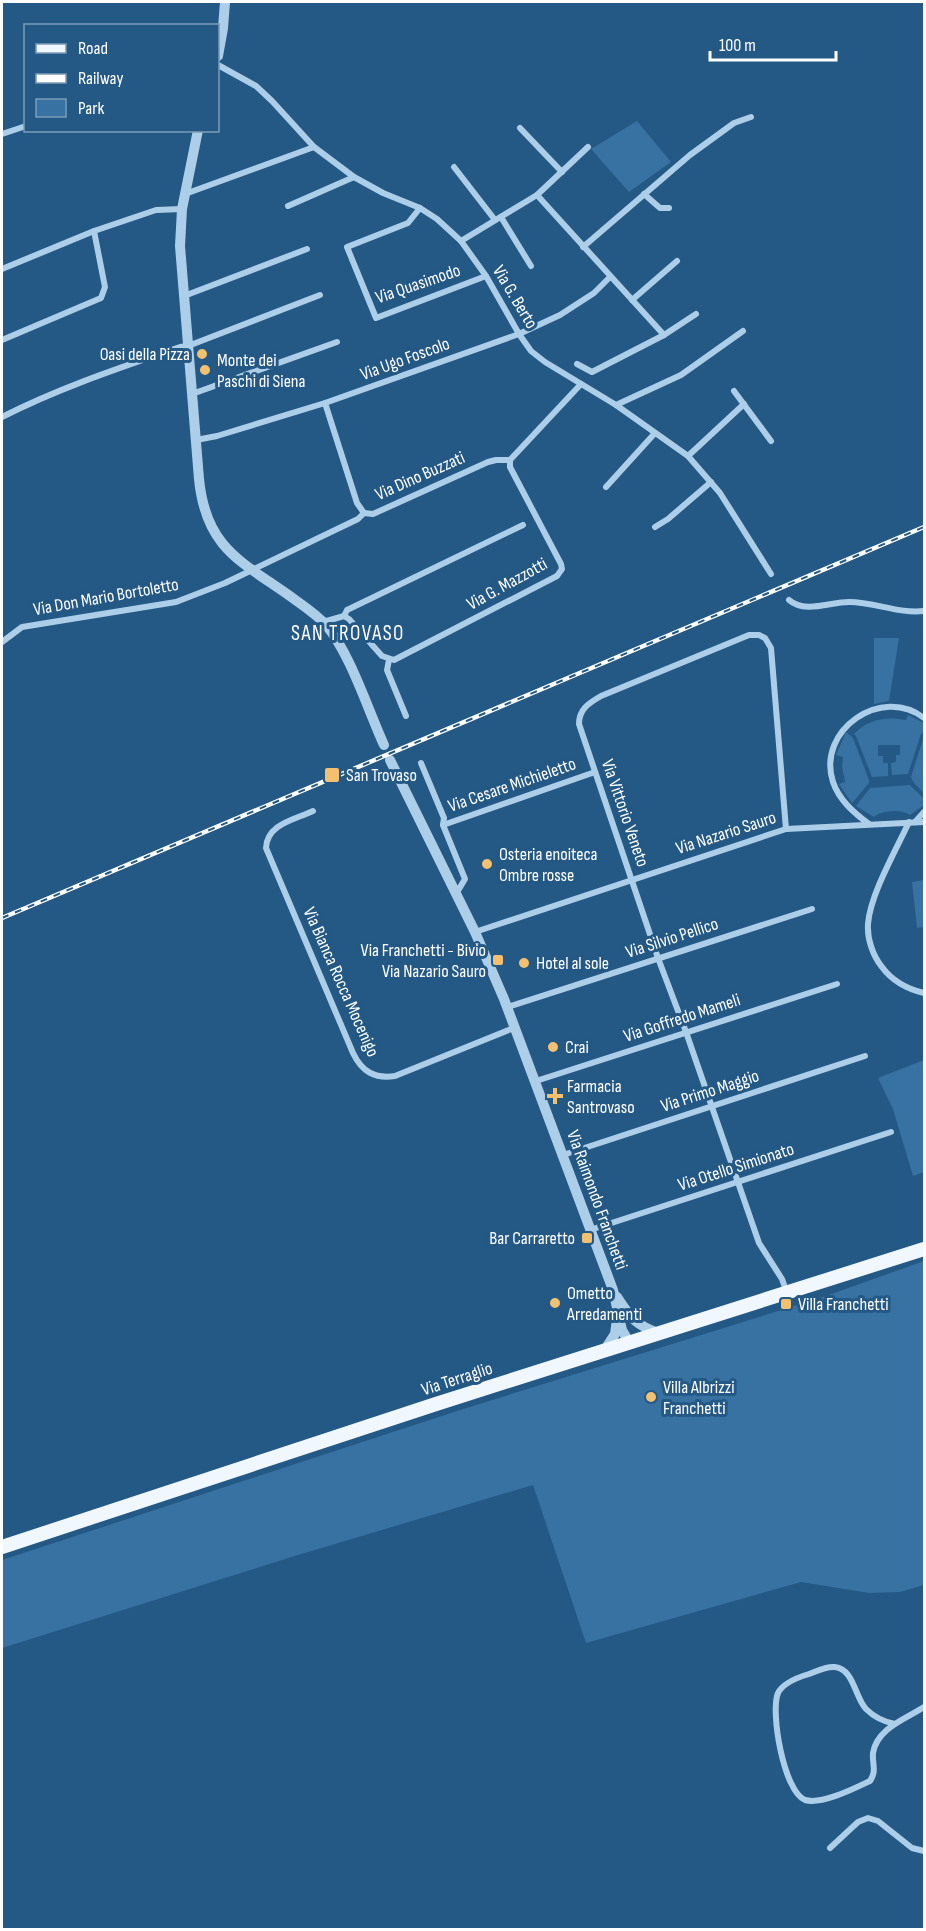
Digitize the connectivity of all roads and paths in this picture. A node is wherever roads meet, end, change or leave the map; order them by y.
1 (225, 2) edge
2 (219, 50) edge
3 (219, 66) edge
4 (751, 117) dead end
5 (24, 127) edge
6 (520, 128) dead end
7 (198, 132) edge
8 (2, 134) edge
9 (314, 147) junction
10 (588, 147) dead end
11 (454, 167) dead end
12 (562, 172) junction
13 (354, 177) junction
14 (185, 194) junction
15 (644, 194) junction
16 (537, 195) junction
17 (288, 206) dead end
18 (420, 208) junction
19 (669, 208) dead end
20 (182, 209) junction
21 (498, 219) junction
22 (93, 231) junction
23 (461, 241) junction
24 (583, 247) junction
25 (307, 249) dead end
26 (677, 261) dead end
27 (531, 266) dead end
28 (2, 268) edge
29 (486, 276) junction
30 (610, 277) junction
31 (320, 295) dead end
32 (184, 296) junction
33 (632, 300) junction
34 (696, 314) dead end
35 (742, 331) dead end
36 (519, 334) junction
37 (664, 335) junction
38 (2, 340) edge
39 (336, 342) dead end
40 (188, 346) junction
41 (577, 364) dead end
42 (581, 384) junction
43 (734, 391) dead end
44 (191, 395) junction
45 (325, 403) junction
46 (744, 404) junction
47 (616, 405) junction
48 (2, 417) edge
49 (655, 433) junction
50 (196, 440) junction
51 (771, 441) dead end
52 (688, 456) junction
53 (510, 460) junction
54 (711, 482) junction
55 (606, 487) dead end
56 (364, 513) junction
57 (523, 525) dead end
58 (655, 527) dead end
59 (250, 570) junction
60 (771, 574) dead end
61 (789, 600) dead end
62 (924, 611) edge
63 (344, 616) junction
64 (324, 622) junction
65 (2, 642) edge
66 (389, 660) junction
67 (406, 716) dead end
68 (924, 718) edge
69 (384, 745) dead end
70 (390, 760) dead end
71 (421, 763) dead end
72 (595, 772) junction
73 (313, 811) dead end
74 (924, 812) edge
75 (912, 822) junction
76 (924, 822) edge
77 (869, 824) junction
78 (443, 825) junction
79 (786, 829) junction
80 (632, 880) junction
81 (456, 895) junction
82 (812, 909) dead end
83 (475, 932) junction
84 (658, 958) junction
85 (837, 984) dead end
86 (924, 993) edge
87 (508, 1007) junction
88 (516, 1027) junction
89 (686, 1032) junction
90 (865, 1056) dead end
91 (536, 1081) junction
92 (710, 1107) junction
93 (891, 1132) dead end
94 (563, 1155) junction
95 (737, 1183) junction
96 (590, 1230) junction
97 (924, 1249) edge
98 (613, 1290) junction
99 (787, 1294) junction
100 (618, 1313) junction
101 (629, 1316) junction
102 (662, 1334) junction
103 (630, 1344) junction
104 (603, 1352) junction
105 (2, 1547) edge
106 (924, 1707) edge
107 (895, 1724) junction
108 (830, 1848) dead end
109 (924, 1851) edge

1 - 2 street
3 - 9 street, Via G. Berto
4 - 15 street
5 - 8 street
6 - 12 street
7 - 14 street
9 - 13 street, Via G. Berto
9 - 14 street
10 - 12 street
11 - 21 street
12 - 16 street
13 - 17 street
13 - 18 street, Via G. Berto
14 - 20 street
15 - 19 street
15 - 24 street
16 - 21 street
16 - 24 street
18 - 23 street, Via G. Berto
18 - 29 street, Via Quasimodo
20 - 22 street
20 - 32 street
21 - 23 street
21 - 27 street
22 - 28 street
22 - 38 street
23 - 29 street, Via G. Berto
24 - 30 street
25 - 32 street
26 - 33 street
29 - 36 street, Via G. Berto
30 - 33 street
30 - 36 street, Via Ugo Foscolo
31 - 40 street
32 - 40 street
33 - 37 street
34 - 37 street
35 - 47 street
36 - 42 street, Via G. Berto
36 - 45 street, Via Ugo Foscolo
37 - 41 street
39 - 44 street
40 - 44 street
40 - 48 street
42 - 47 street, Via G. Berto
42 - 53 street
43 - 46 street
44 - 50 street
45 - 50 street, Via Ugo Foscolo
45 - 56 street
46 - 51 street
46 - 52 street
47 - 49 street, Via G. Berto
49 - 52 street, Via G. Berto
49 - 55 street
50 - 59 street
52 - 54 street, Via G. Berto
53 - 56 street, Via Dino Buzzati
53 - 66 street, Via G. Mazzotti
54 - 58 street
54 - 60 street, Via G. Berto
56 - 59 street, Via Dino Buzzati
57 - 63 street
59 - 64 street
59 - 65 street, Via Don Mario Bortoletto
61 - 62 street
63 - 64 street
63 - 66 street
64 - 69 street
66 - 67 street
68 - 77 street
70 - 81 street, Via Raimondo Franchetti
71 - 78 street
72 - 78 street, Via Cesare Michieletto
72 - 79 street, Via Vittorio Veneto
72 - 80 street, Via Vittorio Veneto
73 - 88 street, Via Bianca Rocca Mocenigo
74 - 75 street
75 - 76 street, Via Nazario Sauro
75 - 77 street, Via Nazario Sauro
75 - 86 street
77 - 79 street, Via Nazario Sauro
78 - 81 street, Via Cesare Michieletto
79 - 80 street, Via Nazario Sauro
80 - 83 street, Via Nazario Sauro
80 - 84 street, Via Vittorio Veneto
81 - 83 street, Via Raimondo Franchetti
82 - 84 street, Via Silvio Pellico
83 - 87 street, Via Raimondo Franchetti
84 - 87 street, Via Silvio Pellico
84 - 89 street, Via Vittorio Veneto
85 - 89 street, Via Goffredo Mameli
87 - 88 street, Via Raimondo Franchetti
88 - 91 street, Via Raimondo Franchetti
89 - 91 street, Via Goffredo Mameli
89 - 92 street, Via Vittorio Veneto
90 - 92 street, Via Primo Maggio
91 - 94 street, Via Raimondo Franchetti
92 - 94 street, Via Primo Maggio
92 - 95 street, Via Vittorio Veneto
93 - 95 street, Via Otello Simionato
94 - 96 street, Via Raimondo Franchetti
95 - 96 street, Via Otello Simionato
95 - 99 street, Via Vittorio Veneto
96 - 98 street, Via Raimondo Franchetti
97 - 99 main road, Via Terraglio
98 - 100 street, Via Raimondo Franchetti
98 - 101 street, Via Raimondo Franchetti
99 - 102 main road, Via Terraglio
100 - 103 street, Via Raimondo Franchetti
100 - 104 street, Via Raimondo Franchetti
101 - 102 street, Via Raimondo Franchetti
101 - 103 street, Via Raimondo Franchetti
102 - 103 main road, Via Terraglio
103 - 104 main road, Via Terraglio
104 - 105 main road, Via Terraglio
106 - 107 street
107 - 107 street
108 - 109 street

